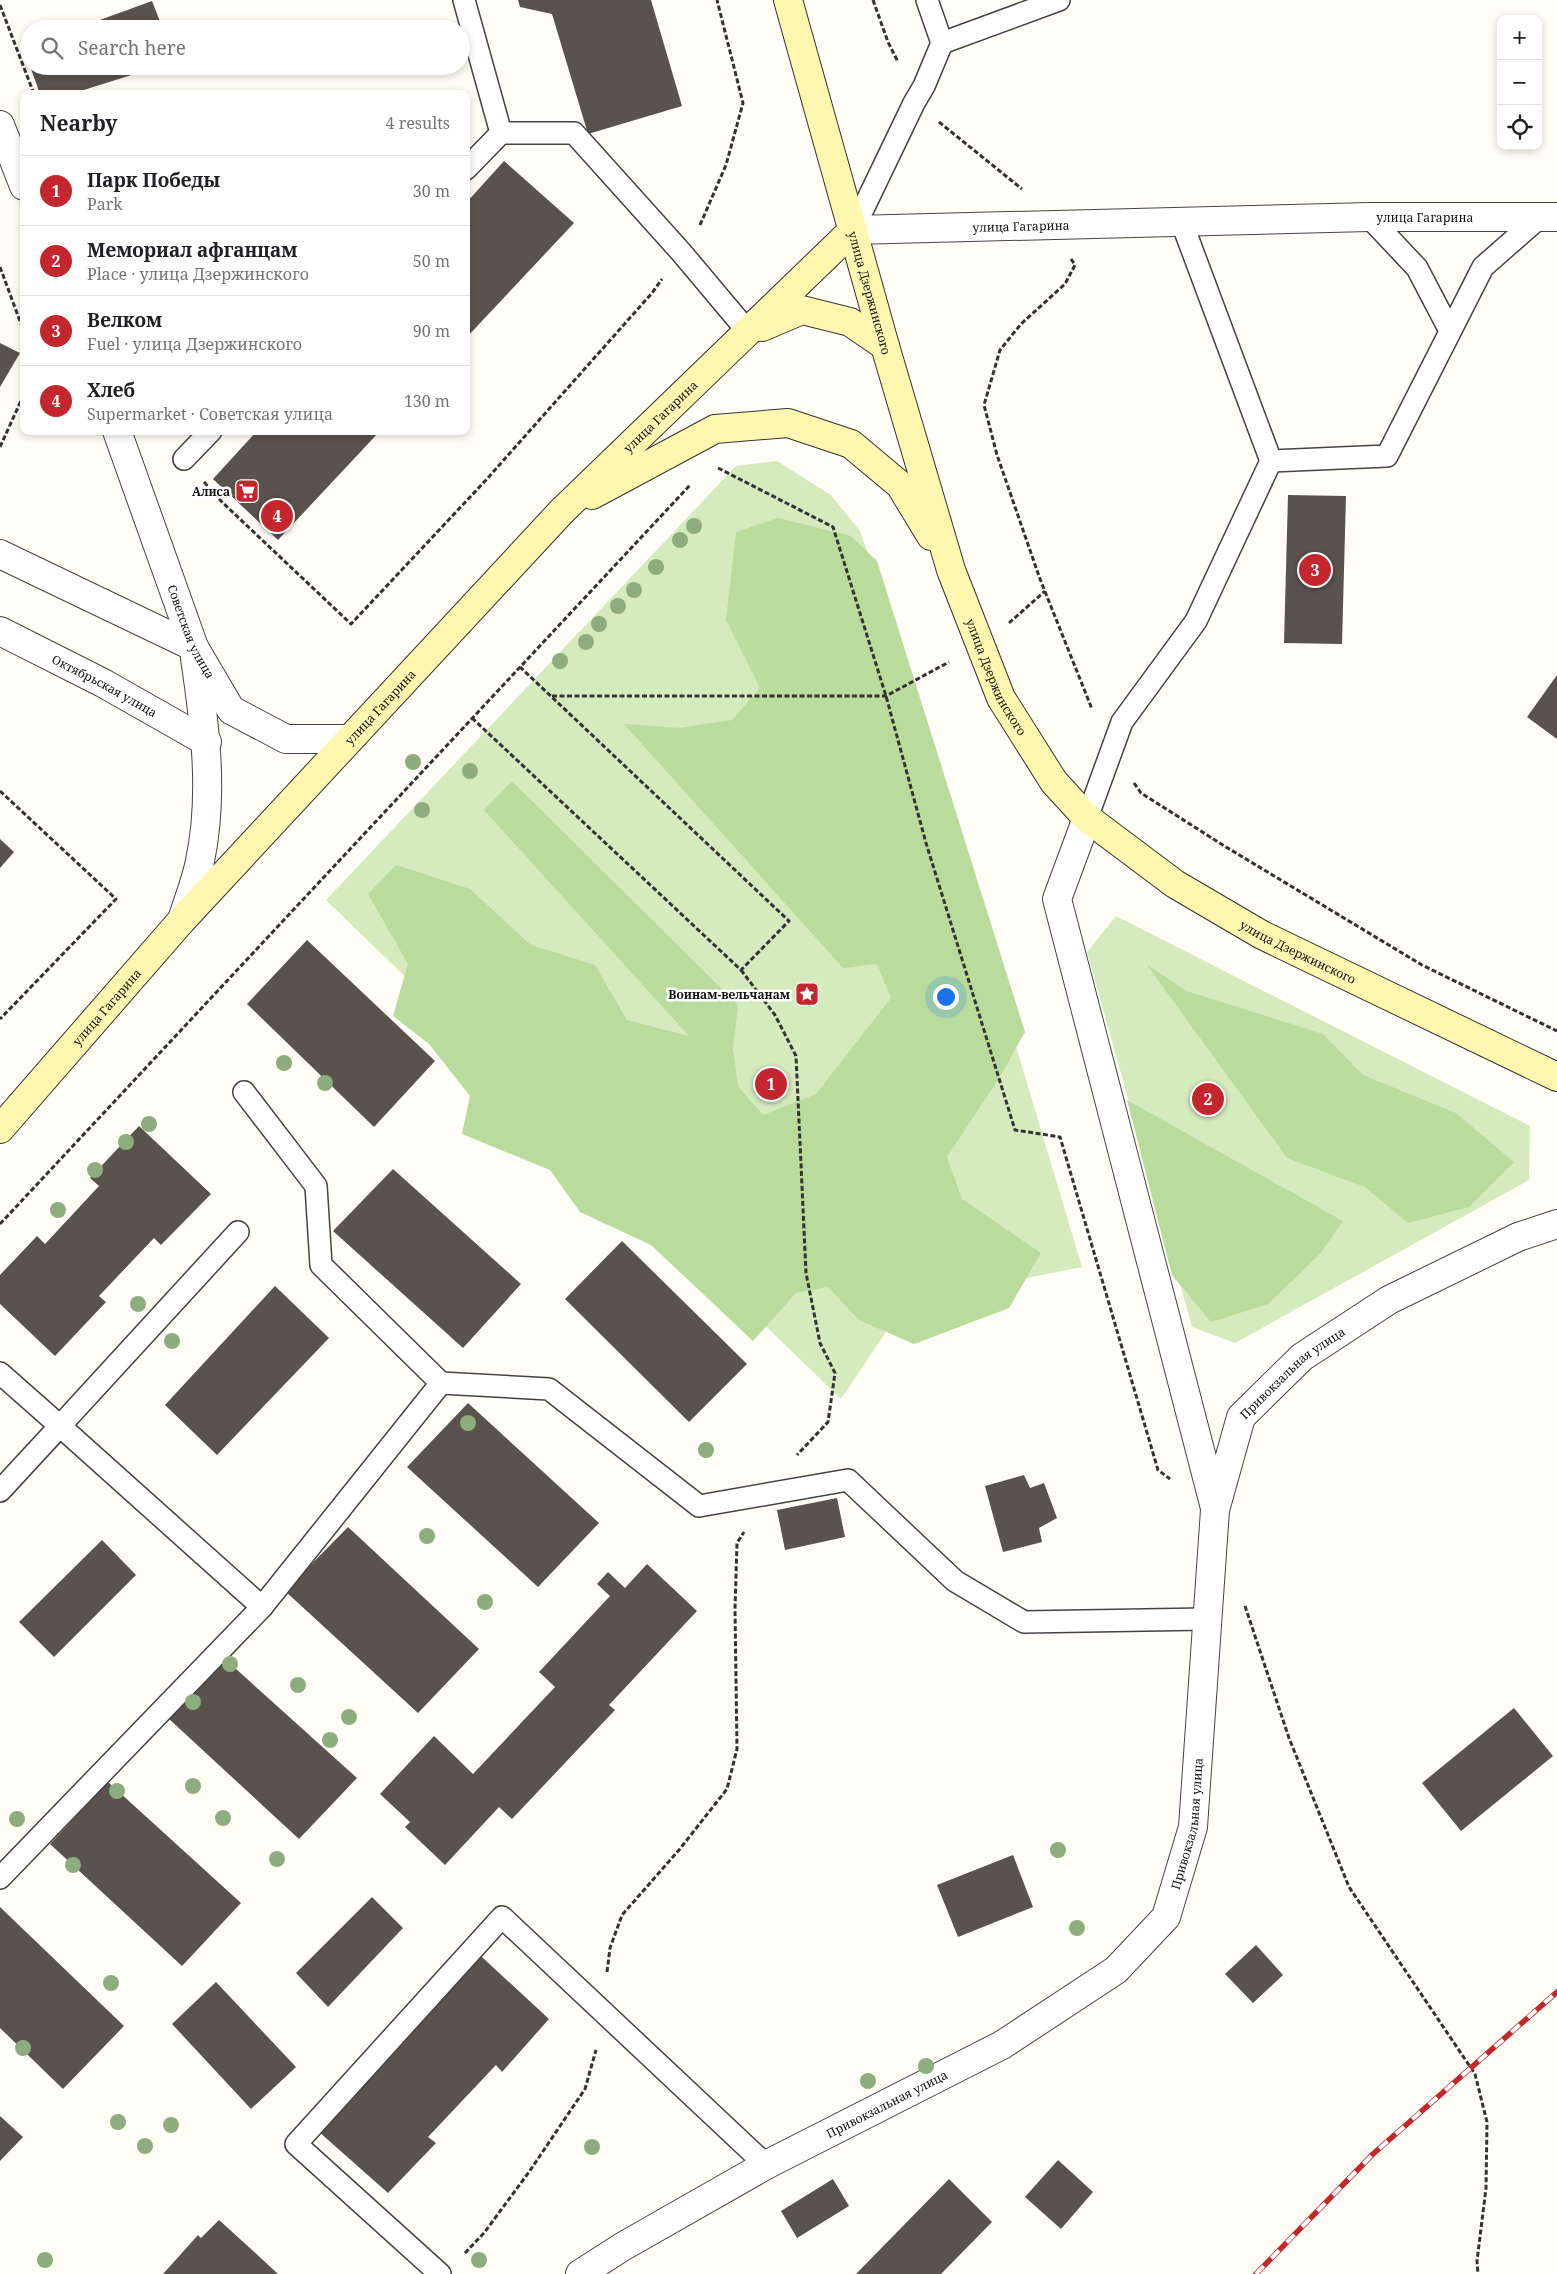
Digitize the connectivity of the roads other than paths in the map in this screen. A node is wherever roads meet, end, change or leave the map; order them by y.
1 (464, 0) edge
2 (788, 0) edge
3 (927, 0) edge
4 (1059, 0) edge
5 (470, 20) edge
6 (470, 22) edge
7 (942, 43) junction
8 (0, 125) edge
9 (501, 133) junction
10 (470, 165) edge
11 (20, 176) edge
12 (1369, 217) junction
13 (1548, 217) edge
14 (1182, 223) junction
15 (853, 230) junction
16 (1450, 332) junction
17 (749, 333) junction
18 (885, 346) junction
19 (118, 435) edge
20 (207, 435) edge
21 (184, 460) road end
22 (1271, 461) junction
23 (562, 511) junction
24 (0, 554) edge
25 (951, 570) junction
26 (0, 631) edge
27 (194, 647) junction
28 (348, 739) junction
29 (207, 742) junction
30 (1087, 818) junction
31 (182, 920) junction
32 (1557, 1077) edge
33 (244, 1092) dead end
34 (0, 1128) edge
35 (1557, 1224) edge
36 (238, 1232) dead end
37 (0, 1373) edge
38 (441, 1383) junction
39 (60, 1426) junction
40 (0, 1491) edge
41 (1215, 1510) junction
42 (262, 1607) junction
43 (1206, 1620) junction
44 (0, 1878) edge
45 (766, 2166) junction
46 (440, 2274) edge
47 (580, 2274) edge

1 - 5 lane
2 - 15 main road, улица Дзержинского
3 - 7 lane
4 - 7 lane
6 - 9 lane
7 - 15 lane
8 - 11 street
9 - 10 lane
9 - 17 lane
12 - 13 street, улица Гагарина
12 - 14 street, улица Гагарина
12 - 16 lane
13 - 16 lane
14 - 15 street, улица Гагарина
14 - 22 lane
15 - 17 main road, улица Гагарина
15 - 18 main road, улица Дзержинского
16 - 22 lane
17 - 18 main road
17 - 23 main road, улица Гагарина
18 - 25 main road, улица Дзержинского
19 - 27 street, Советская улица
20 - 21 lane
22 - 30 lane
23 - 25 main road
23 - 28 main road, улица Гагарина
24 - 27 street
25 - 30 main road, улица Дзержинского
26 - 29 street, Октябрьская улица
27 - 28 street, Советская улица
27 - 29 street
28 - 31 main road, улица Гагарина
29 - 31 street
30 - 32 main road, улица Дзержинского
30 - 41 street
31 - 34 main road, улица Гагарина
33 - 38 lane
35 - 41 street, Привокзальная улица
36 - 39 lane
37 - 39 lane
38 - 42 lane
38 - 43 lane
39 - 40 lane
39 - 42 lane
41 - 43 street, Привокзальная улица
42 - 44 lane
43 - 45 street, Привокзальная улица
45 - 46 lane
45 - 47 street, Привокзальная улица

